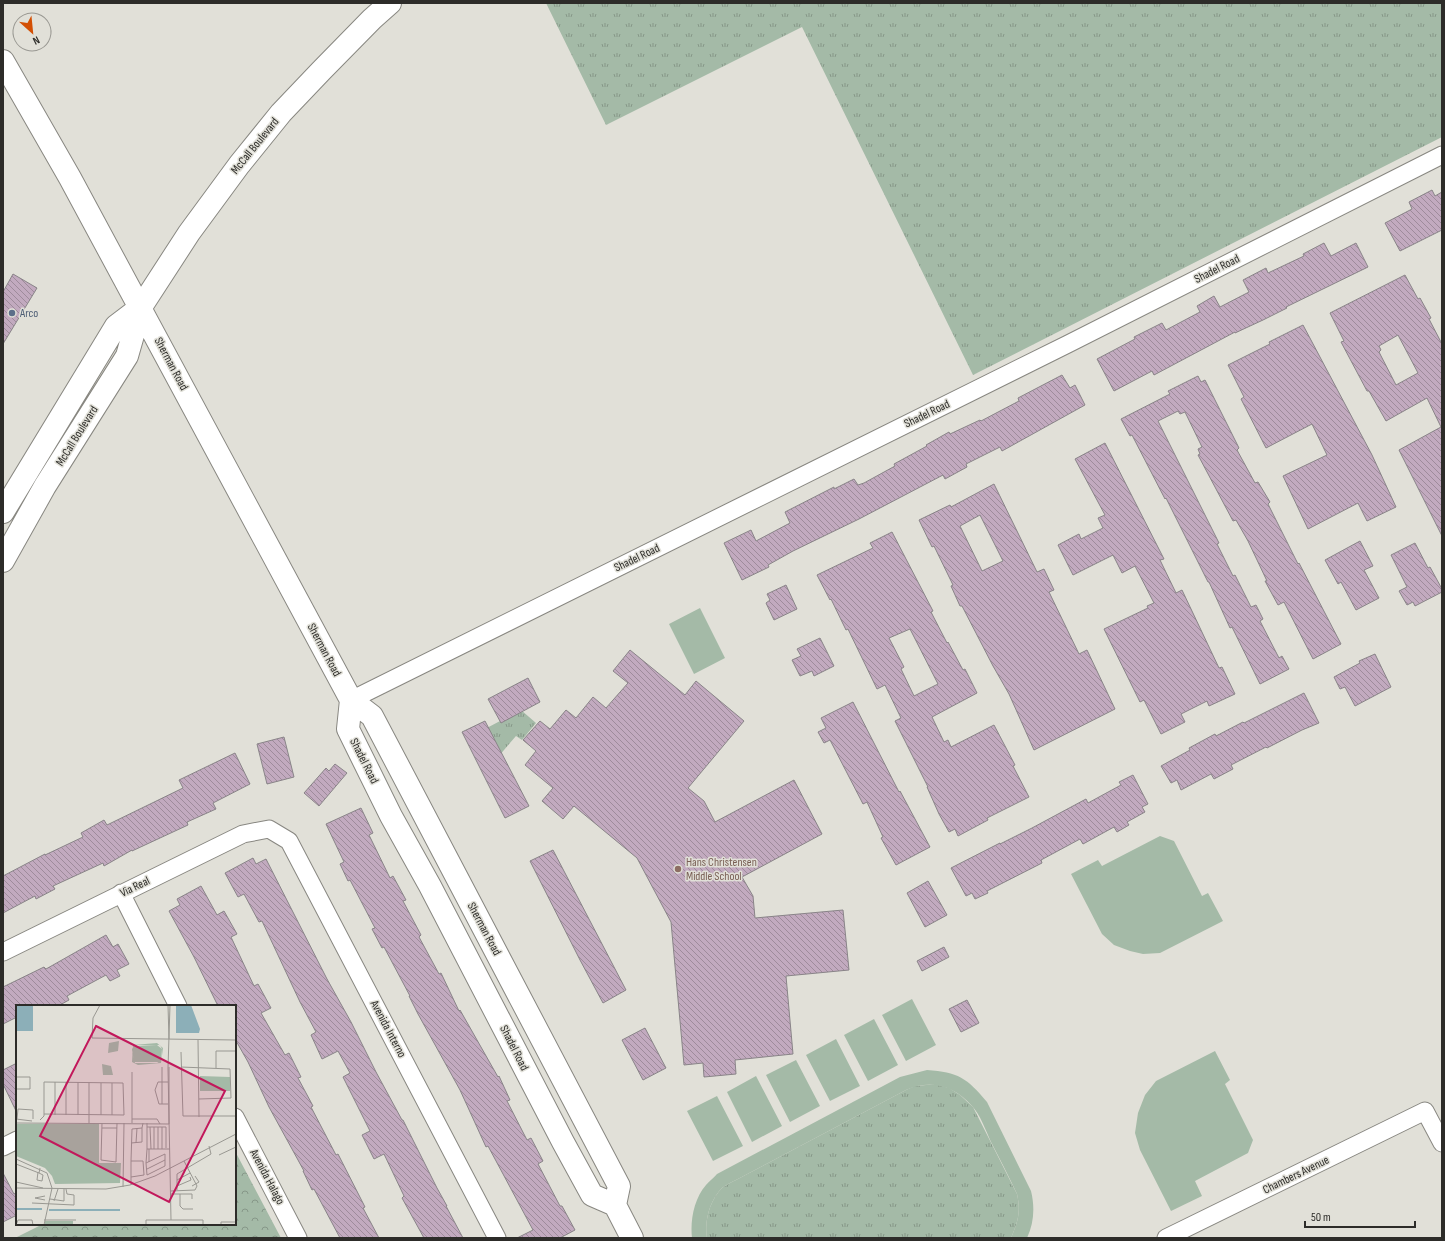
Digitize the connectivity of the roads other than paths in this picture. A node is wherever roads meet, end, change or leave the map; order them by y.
1 (390, 3) edge
2 (3, 61) edge
3 (1442, 155) edge
4 (141, 308) junction
5 (3, 512) edge
6 (3, 561) edge
7 (351, 700) junction
8 (269, 829) joint
9 (121, 893) junction
10 (3, 952) edge
11 (177, 1005) edge
12 (236, 1119) edge
13 (16, 1140) edge
14 (1442, 1143) edge
15 (3, 1147) edge
16 (615, 1205) junction
17 (298, 1238) edge
18 (497, 1238) edge
19 (632, 1238) edge
20 (1166, 1238) edge

1 - 4 street, McCall Boulevard
2 - 4 street, Sherman Road
3 - 7 street, Shadel Road
4 - 5 street, McCall Boulevard
4 - 6 street, McCall Boulevard
4 - 7 street, Sherman Road
7 - 16 street, Sherman Road
7 - 16 street, Shadel Road
8 - 9 street, Via Real
8 - 18 street, Avenida Interno
9 - 10 street, Via Real
9 - 11 street
12 - 17 street, Avenida Halago
13 - 15 street
14 - 20 street, Chambers Avenue
16 - 19 street

